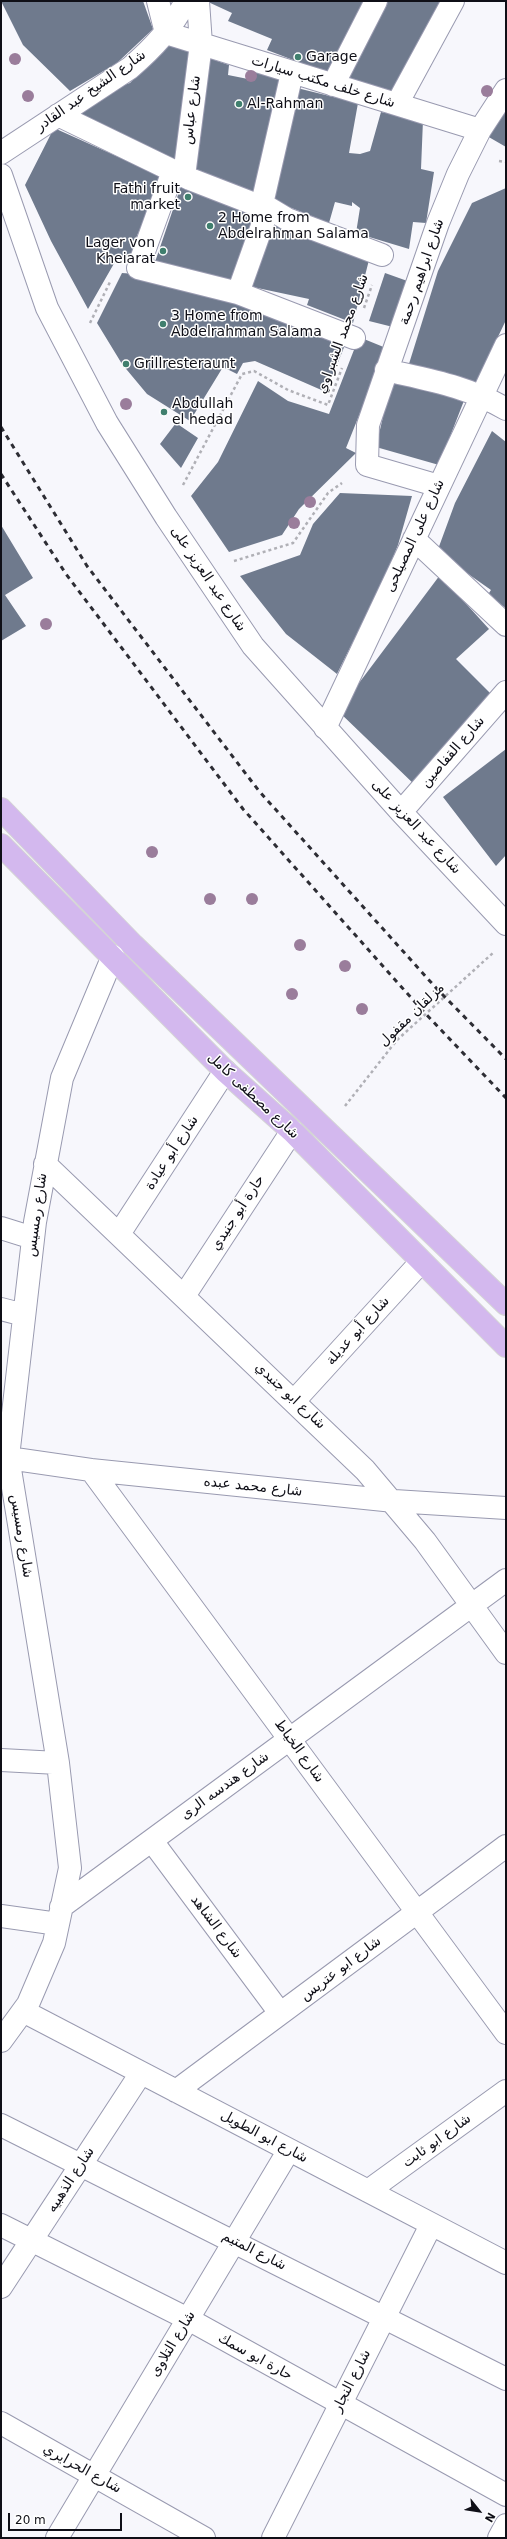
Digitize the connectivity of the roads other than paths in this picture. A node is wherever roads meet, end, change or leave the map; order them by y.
1 (158, 1) edge
2 (186, 1) edge
3 (198, 1) edge
4 (376, 1) edge
5 (453, 1) edge
6 (166, 33) junction
7 (201, 44) junction
8 (292, 73) junction
9 (333, 85) junction
10 (506, 90) edge
11 (397, 104) junction
12 (58, 115) junction
13 (480, 130) junction
14 (1, 153) edge
15 (179, 174) junction
16 (1, 175) edge
17 (265, 206) junction
18 (382, 255) road end
19 (238, 293) junction
20 (354, 338) road end
21 (506, 345) edge
22 (386, 370) junction
23 (481, 394) junction
24 (506, 409) edge
25 (439, 486) junction
26 (414, 539) junction
27 (506, 625) edge
28 (506, 692) edge
29 (325, 728) junction
30 (1, 809) edge
31 (401, 812) junction
32 (1, 845) edge
33 (505, 920) edge
34 (113, 956) junction
35 (225, 1071) junction
36 (292, 1131) junction
37 (45, 1164) junction
38 (1, 1228) edge
39 (119, 1234) junction
40 (33, 1238) junction
41 (421, 1262) junction
42 (184, 1296) junction
43 (506, 1304) edge
44 (1, 1309) edge
45 (24, 1315) junction
46 (506, 1346) edge
47 (295, 1400) junction
48 (4, 1457) edge
49 (92, 1470) junction
50 (394, 1501) junction
51 (506, 1508) edge
52 (506, 1580) edge
53 (471, 1606) junction
54 (506, 1653) edge
55 (290, 1739) junction
56 (1, 1760) edge
57 (58, 1763) junction
58 (152, 1841) junction
59 (506, 1846) edge
60 (417, 1912) junction
61 (1, 1916) edge
62 (59, 1916) junction
63 (23, 2011) junction
64 (280, 2014) junction
65 (506, 2033) edge
66 (1, 2041) edge
67 (142, 2073) junction
68 (176, 2091) junction
69 (506, 2091) edge
70 (1, 2125) edge
71 (289, 2150) junction
72 (81, 2165) junction
73 (368, 2191) junction
74 (1, 2225) edge
75 (432, 2225) junction
76 (32, 2240) junction
77 (234, 2242) junction
78 (506, 2263) edge
79 (1, 2287) edge
80 (384, 2318) junction
81 (188, 2319) junction
82 (506, 2379) edge
83 (340, 2404) junction
84 (1, 2423) edge
85 (94, 2476) junction
86 (506, 2495) edge
87 (506, 2525) edge
88 (57, 2538) edge
89 (204, 2538) edge
90 (272, 2538) edge
91 (499, 2538) edge

1 - 6 street
2 - 6 street, شارع الشيخ عبد القادر
3 - 7 street, شارع عباس
4 - 9 street
5 - 11 street
6 - 7 street, شارع خلف مكتب سيارات
6 - 12 street, شارع الشيخ عبد القادر
7 - 8 street, شارع خلف مكتب سيارات
7 - 15 street, شارع عباس
8 - 9 street, شارع خلف مكتب سيارات
8 - 17 street
9 - 11 street, شارع خلف مكتب سيارات
10 - 13 street, شارع ابراهيم رحمة
11 - 13 street, شارع خلف مكتب سيارات
12 - 14 street, شارع الشيخ عبد القادر
12 - 15 street
13 - 22 street, شارع ابراهيم رحمة
15 - 17 street
15 - 19 street, شارع عباس
16 - 29 street, شارع عبد العزيز على
17 - 18 street
17 - 19 street
19 - 20 street
21 - 23 street, شارع على المصيلحى
22 - 23 street
22 - 25 street, شارع ابراهيم رحمة
23 - 24 street
23 - 25 street, شارع على المصيلحى
25 - 26 street, شارع على المصيلحى
26 - 27 street
26 - 29 street, شارع على المصيلحى
28 - 31 street, شارع القفاصين
29 - 31 street, شارع عبد العزيز على
30 - 43 main road, شارع مصطفى كامل
31 - 33 street, شارع عبد العزيز على
32 - 34 main road, شارع مصطفى كامل
34 - 35 main road, شارع مصطفى كامل
34 - 37 street, شارع رمسيس
35 - 36 main road, شارع مصطفى كامل
35 - 39 street, شارع أبو عيادة
36 - 41 main road, شارع مصطفى كامل
36 - 42 street, حارة أبو جنيدي
37 - 39 street, شارع ابو جنيدي
37 - 40 street, شارع رمسيس
38 - 40 street
39 - 42 street, شارع ابو جنيدي
40 - 45 street, شارع رمسيس
41 - 46 main road, شارع مصطفى كامل
41 - 47 street, شارع أبو عديلة
42 - 47 street, شارع ابو جنيدي
44 - 45 street
45 - 48 street, شارع رمسيس
47 - 50 street, شارع ابو جنيدي
48 - 49 street, شارع محمد عبده
48 - 57 street, شارع رمسيس
49 - 50 street, شارع محمد عبده
49 - 55 street, شارع الخياط
50 - 51 street, شارع محمد عبده
50 - 53 street, شارع ابو جنيدي
52 - 53 street, شارع هندسه الرى
53 - 54 street, شارع ابو جنيدي
53 - 55 street, شارع هندسه الرى
55 - 58 street, شارع هندسه الرى
55 - 60 street, شارع الخياط
56 - 57 street
57 - 62 street, شارع رمسيس
58 - 62 street, شارع هندسه الرى
58 - 64 street, شارع الشاهد
59 - 60 street, شارع ابو عتريس
60 - 64 street, شارع ابو عتريس
60 - 65 street, شارع الخياط
61 - 62 street
62 - 63 street, شارع رمسيس
63 - 66 street, شارع رمسيس
63 - 67 street, شارع ابو الطويل
64 - 68 street, شارع ابو عتريس
67 - 68 street, شارع ابو الطويل
67 - 72 street, شارع الذهبيه
68 - 71 street, شارع ابو الطويل
69 - 73 street, شارع ابو ثابت
70 - 72 street, شارع المتيم
71 - 73 street, شارع ابو الطويل
71 - 77 street, شارع التلاوى
72 - 76 street, شارع الذهبيه
72 - 77 street, شارع المتيم
73 - 75 street, شارع ابو الطويل
74 - 76 street, حارة ابو سمك
75 - 78 street, شارع ابو الطويل
75 - 80 street, شارع النجار
76 - 79 street, شارع الذهبيه
76 - 81 street, حارة ابو سمك
77 - 80 street, شارع المتيم
77 - 81 street, شارع التلاوى
80 - 82 street, شارع المتيم
80 - 83 street, شارع النجار
81 - 83 street, حارة ابو سمك
81 - 85 street, شارع التلاوى
83 - 86 street, حارة ابو سمك
83 - 90 street, شارع النجار
84 - 85 street, شارع الحرايري
85 - 88 street, شارع التلاوى
85 - 89 street, شارع الحرايري
87 - 91 street

